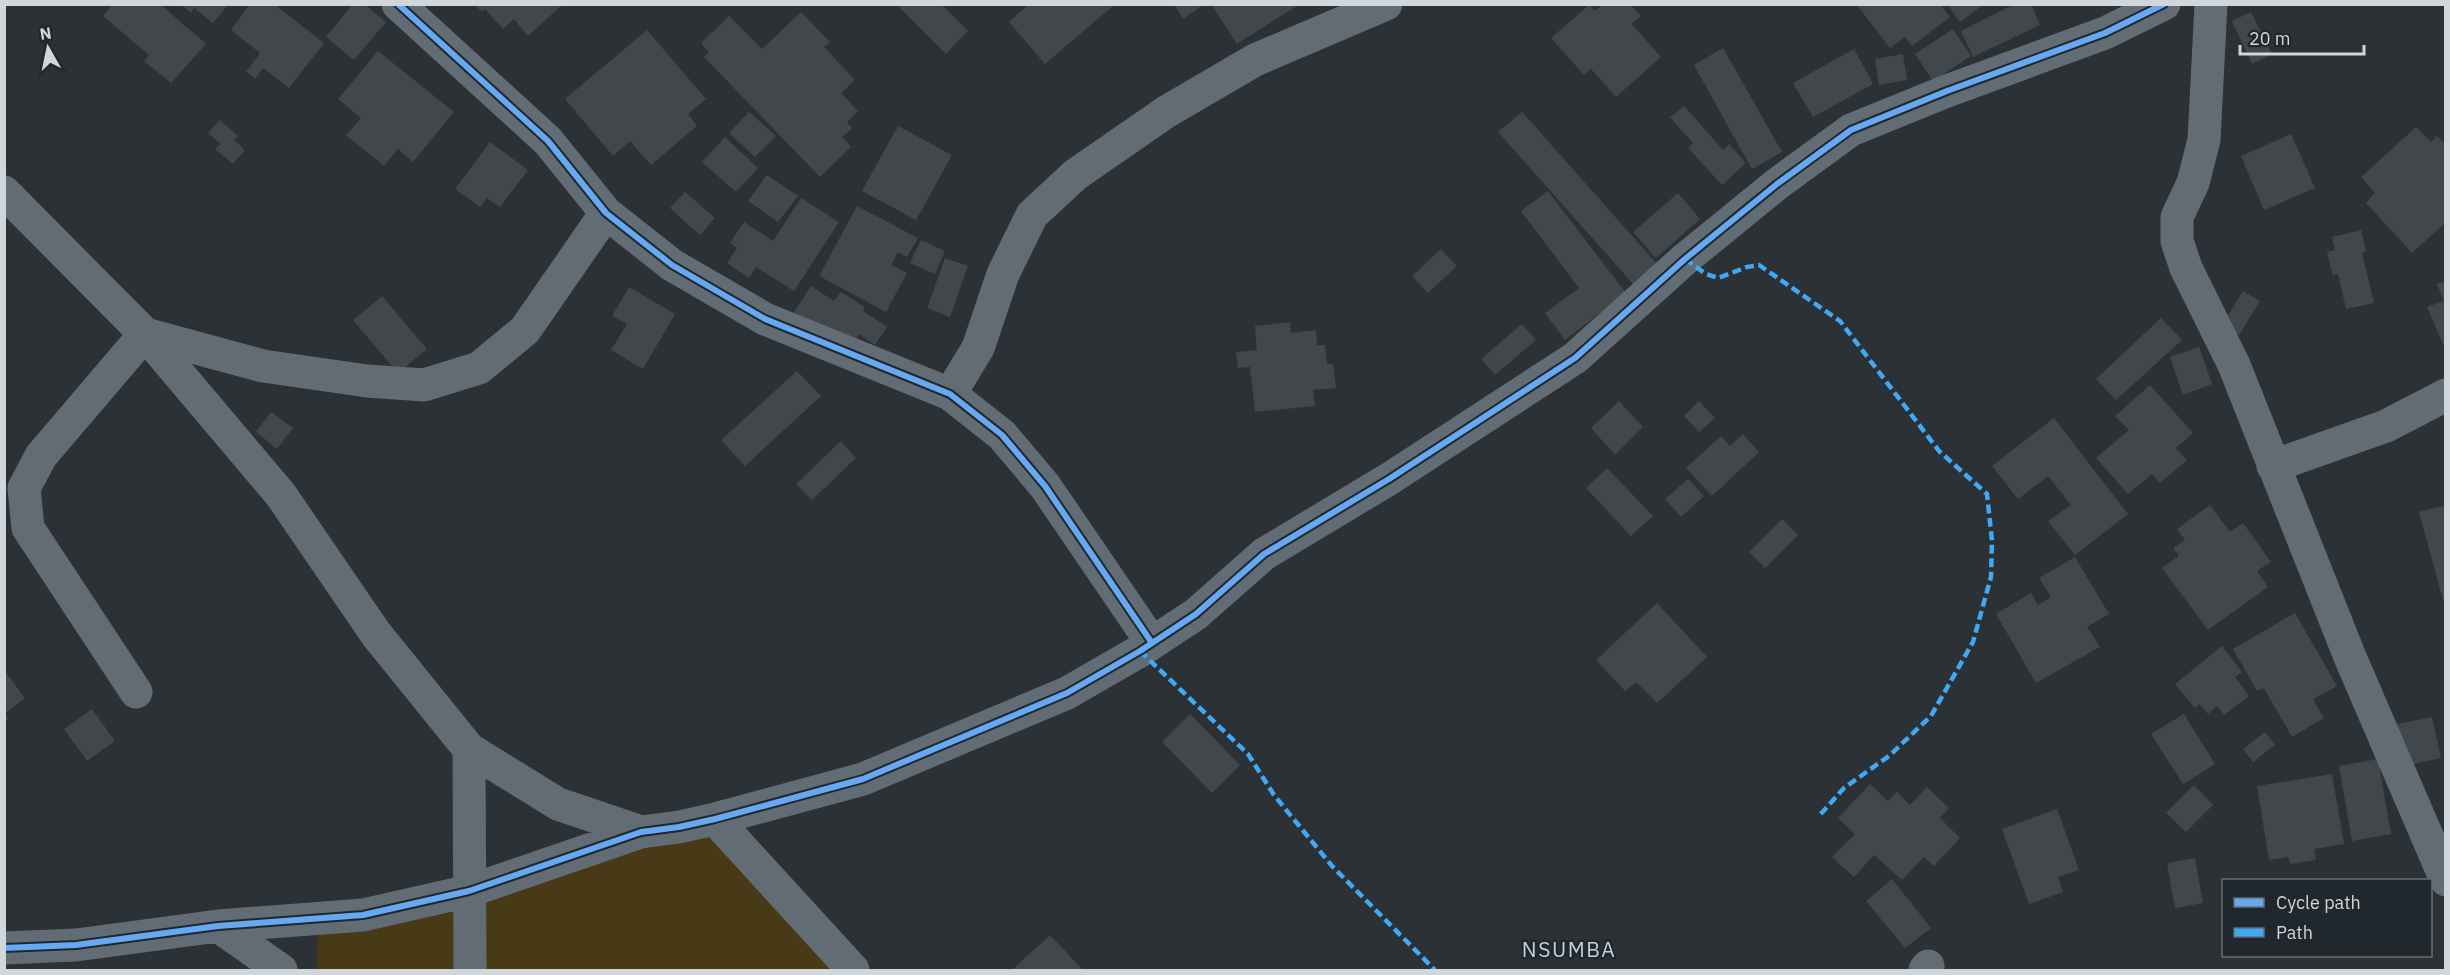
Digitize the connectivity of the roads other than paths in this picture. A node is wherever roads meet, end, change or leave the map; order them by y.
1 (398, 4) edge
2 (1386, 4) edge
3 (2164, 4) edge
4 (2211, 4) edge
5 (4, 192) edge
6 (606, 213) junction
7 (145, 334) junction
8 (950, 393) junction
9 (2445, 395) edge
10 (2273, 466) junction
11 (1152, 643) junction
12 (136, 692) dead end
13 (469, 749) junction
14 (715, 819) junction
15 (641, 832) junction
16 (2445, 880) edge
17 (469, 891) junction
18 (218, 926) junction
19 (4, 948) edge
20 (280, 970) edge
21 (470, 970) edge
22 (853, 970) edge

1 - 6 street
2 - 8 street
3 - 11 street
4 - 10 street
5 - 7 street
6 - 7 street
6 - 8 street
7 - 12 street
7 - 13 street
8 - 11 street
9 - 10 street
10 - 16 street
11 - 14 street
13 - 15 street
13 - 17 street
14 - 15 street
14 - 22 street
15 - 17 street
17 - 18 street
17 - 21 street
18 - 19 street
18 - 20 street

